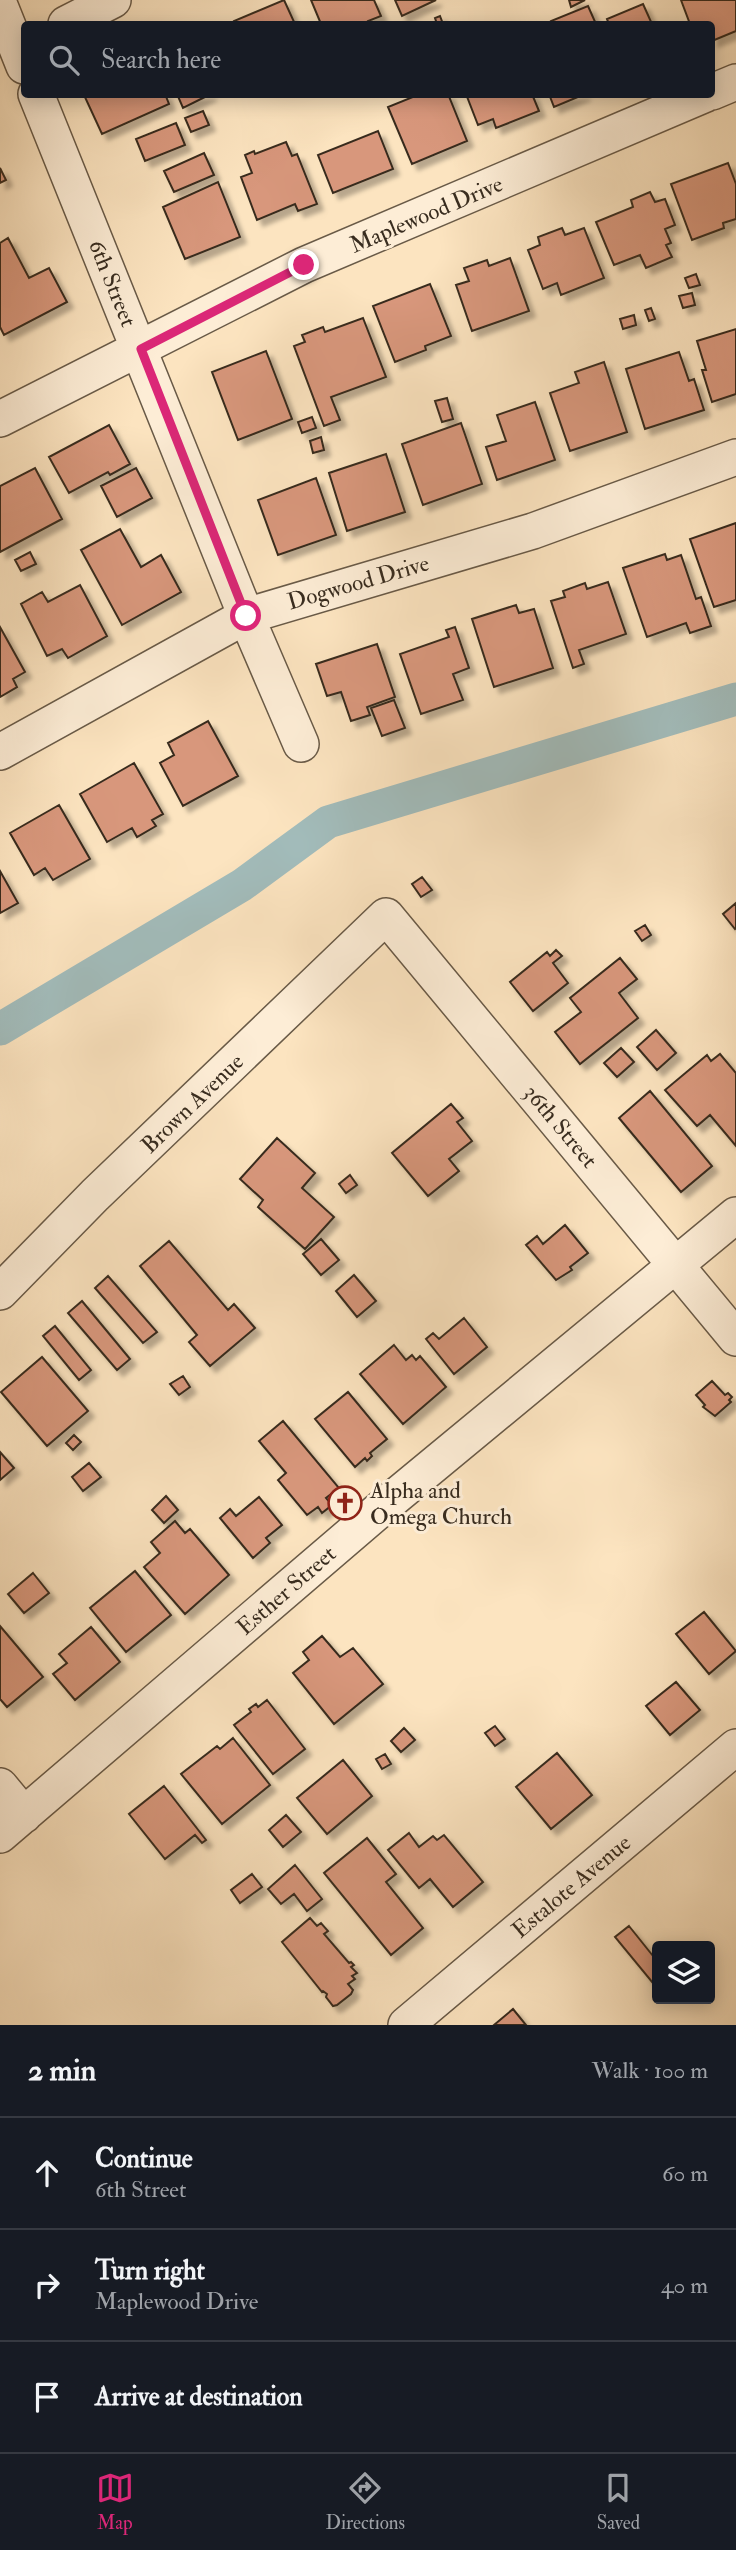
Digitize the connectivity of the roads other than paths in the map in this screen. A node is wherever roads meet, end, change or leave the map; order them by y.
1 (113, 0) edge
2 (0, 6) edge
3 (72, 21) edge
4 (17, 55) edge
5 (736, 82) edge
6 (715, 91) edge
7 (38, 98) edge
8 (697, 98) edge
9 (141, 349) junction
10 (0, 419) edge
11 (736, 457) edge
12 (246, 616) junction
13 (301, 744) dead end
14 (0, 752) edge
15 (386, 916) joint
16 (736, 1214) edge
17 (676, 1264) junction
18 (0, 1292) edge
19 (736, 1338) edge
20 (736, 1746) edge
21 (0, 1786) edge
22 (12, 1825) edge
23 (405, 2025) edge

1 - 3 street
2 - 4 street
5 - 6 street
7 - 9 street, 6th Street
8 - 9 street, Maplewood Drive
9 - 10 street, Maplewood Drive
9 - 12 street, 6th Street
11 - 12 street, Dogwood Drive
12 - 13 street, 6th Street
12 - 14 street, Dogwood Drive
15 - 17 street, 36th Street
15 - 18 street, Brown Avenue
16 - 17 street, Esther Street
17 - 19 street, 36th Street
17 - 22 street, Esther Street
20 - 23 street, Estalote Avenue
21 - 22 street

